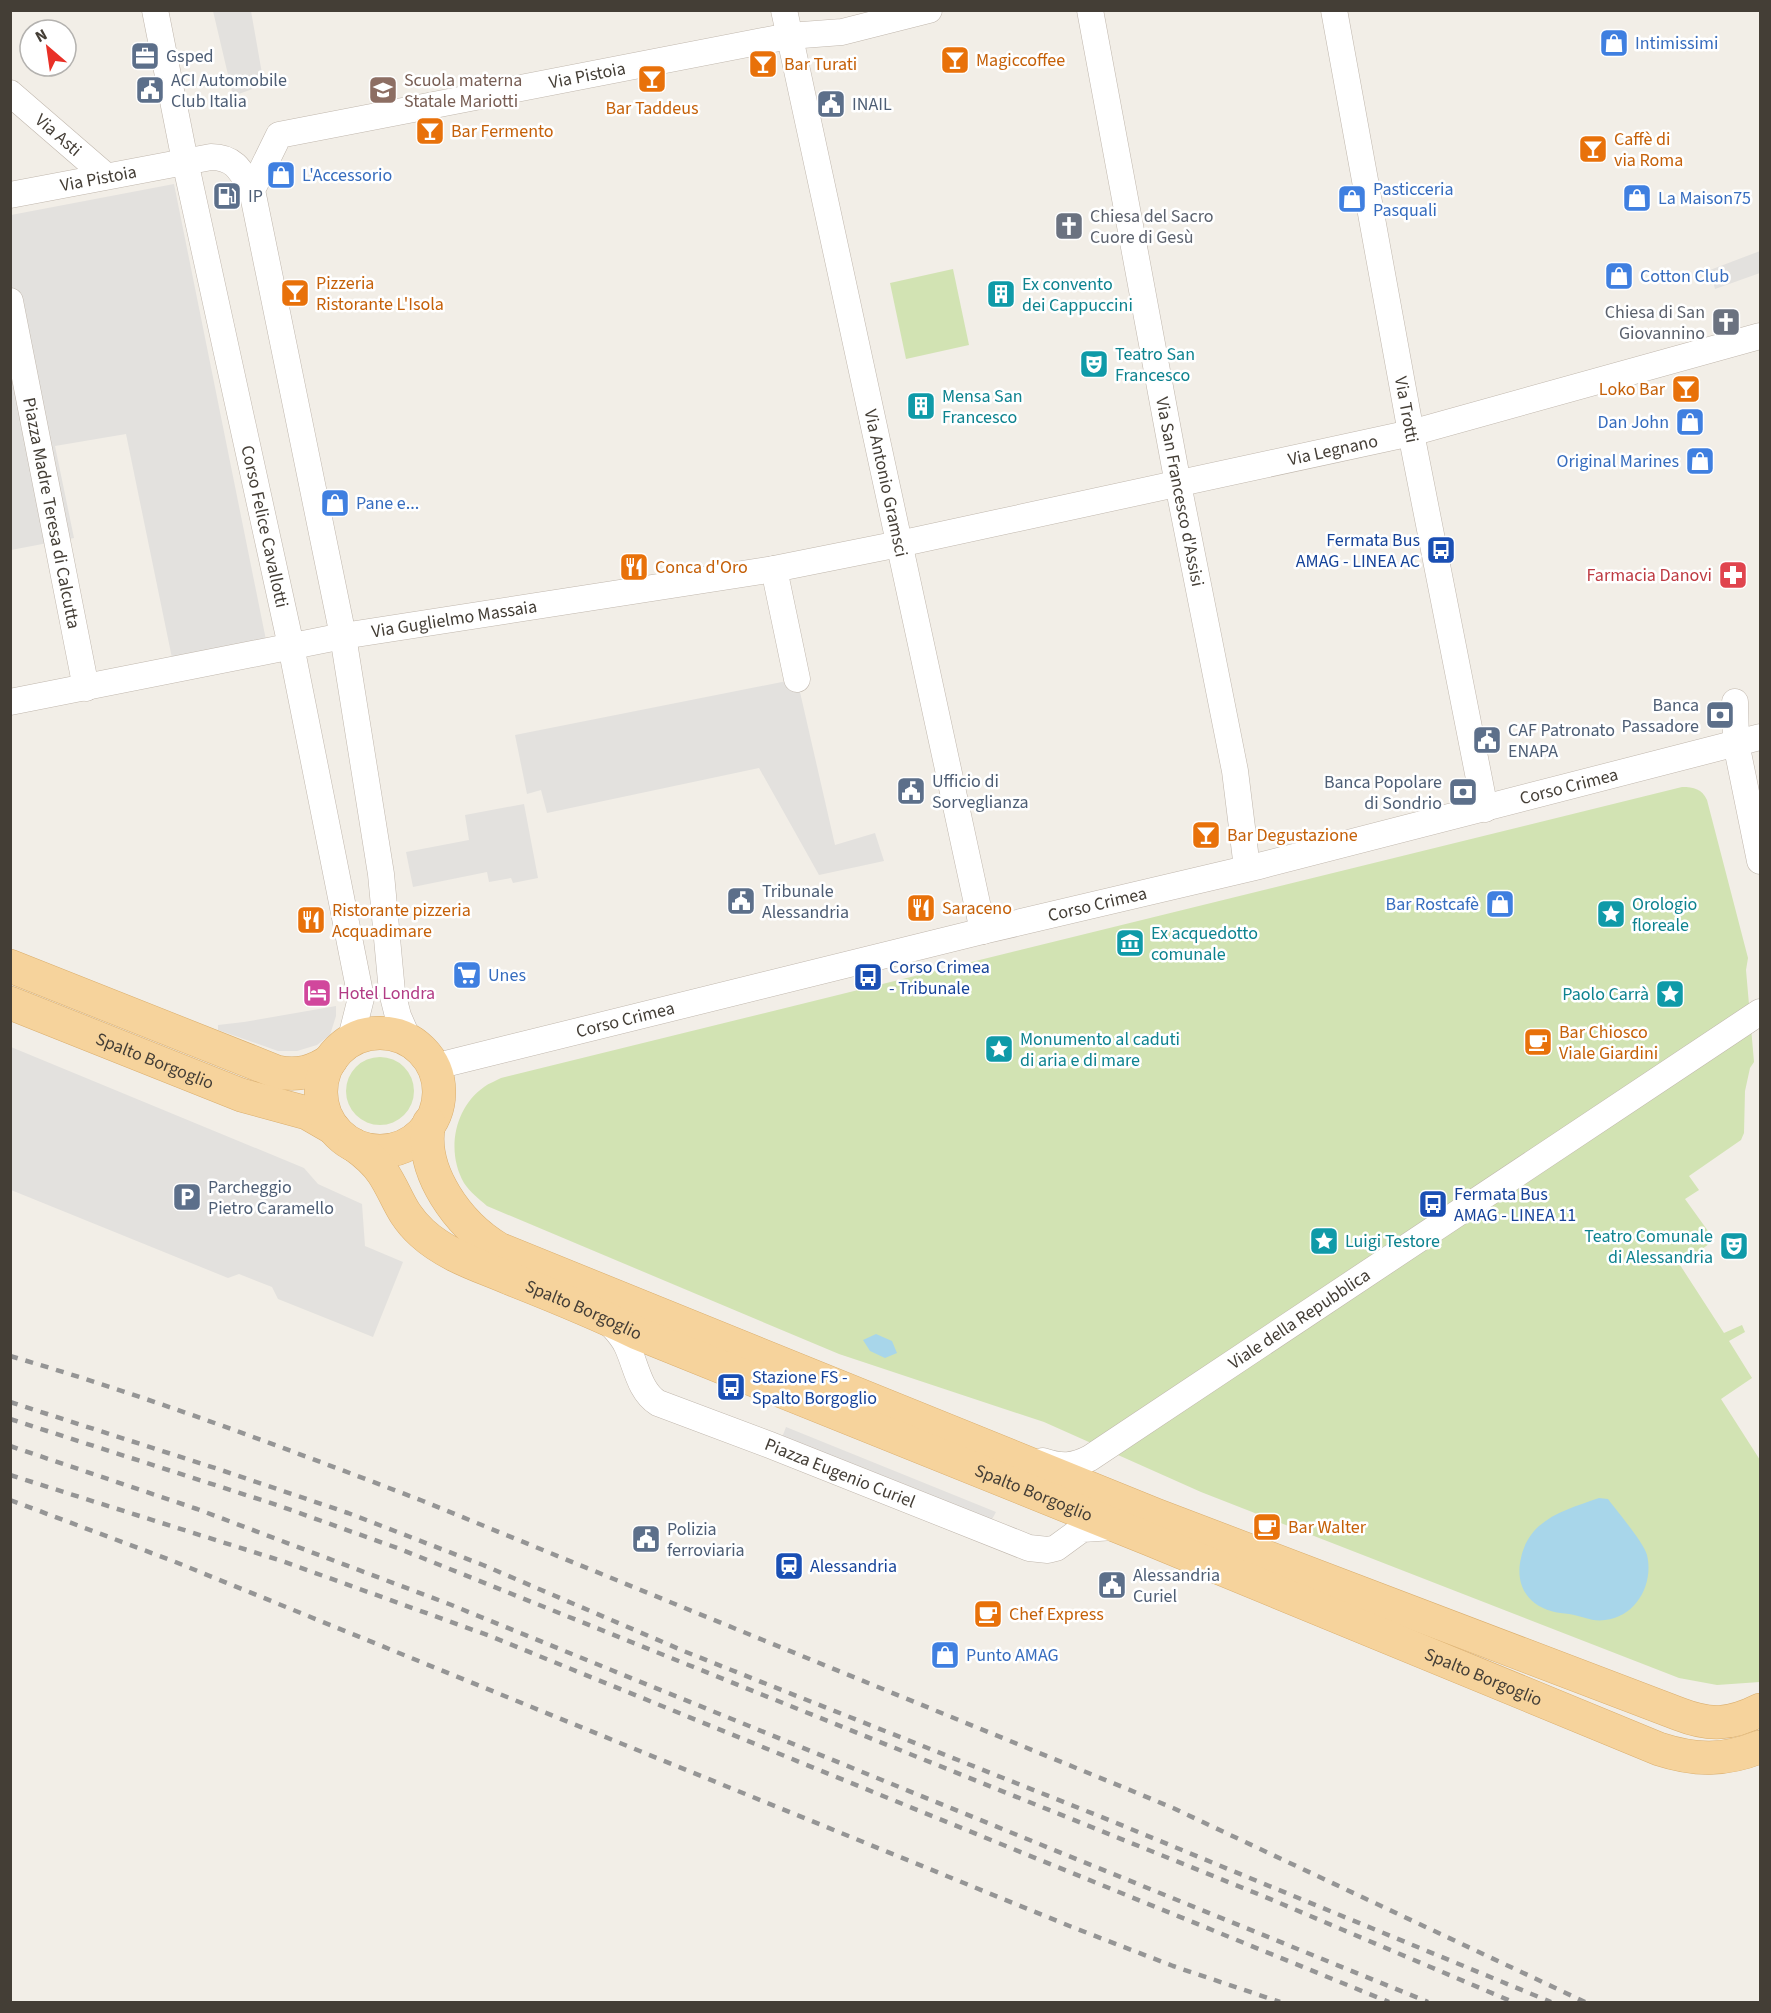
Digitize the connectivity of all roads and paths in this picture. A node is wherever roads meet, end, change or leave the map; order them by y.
1 (154, 10) edge
2 (784, 10) edge
3 (929, 10) edge
4 (1090, 10) edge
5 (1334, 10) edge
6 (840, 21) edge
7 (789, 36) junction
8 (10, 93) edge
9 (185, 161) junction
10 (106, 176) junction
11 (252, 190) junction
12 (10, 195) edge
13 (10, 301) edge
14 (1761, 336) edge
15 (1411, 433) junction
16 (1178, 484) junction
17 (899, 544) junction
18 (774, 569) junction
19 (343, 636) junction
20 (291, 646) junction
21 (797, 679) dead end
22 (86, 688) junction
23 (10, 702) edge
24 (1735, 702) dead end
25 (1748, 740) edge
26 (1689, 756) junction
27 (1745, 791) junction
28 (1485, 809) junction
29 (1761, 861) edge
30 (1247, 868) junction
31 (983, 931) junction
32 (10, 966) edge
33 (10, 1003) edge
34 (1758, 1013) edge
35 (409, 1041) junction
36 (340, 1051) junction
37 (433, 1067) junction
38 (429, 1123) junction
39 (344, 1136) junction
40 (604, 1317) junction
41 (683, 1323) junction
42 (637, 1333) junction
43 (636, 1368) junction
44 (979, 1444) junction
45 (1117, 1527) junction
46 (1761, 1710) edge
47 (1761, 1747) edge

1 - 9 street, Corso Felice Cavallotti
2 - 7 street, Via Antonio Gramsci
3 - 6 street, Via Pistoia
4 - 16 street, Via San Francesco d'Assisi
5 - 15 street, Via Trotti
6 - 7 street, Via Pistoia
7 - 11 street, Via Pistoia
7 - 17 street, Via Antonio Gramsci
8 - 10 street, Via Asti
9 - 10 street, Via Pistoia
9 - 11 street, Via Pistoia
9 - 20 street, Corso Felice Cavallotti
10 - 12 street, Via Pistoia
11 - 19 street
13 - 22 street, Piazza Madre Teresa di Calcutta
14 - 15 street, Via Legnano
15 - 16 street, Via Legnano
15 - 28 street, Via Trotti
16 - 17 street, Via Legnano
16 - 30 street, Via San Francesco d'Assisi
17 - 18 street, Via Guglielmo Massaia
17 - 31 street, Via Antonio Gramsci
18 - 19 street, Via Guglielmo Massaia
18 - 21 street
19 - 20 street, Via Guglielmo Massaia
19 - 35 street
20 - 22 street, Via Guglielmo Massaia
20 - 36 street, Corso Felice Cavallotti
22 - 23 street, Via Guglielmo Massaia
24 - 25 street
25 - 26 street, Corso Crimea
25 - 27 street
26 - 27 street
26 - 28 street, Corso Crimea
27 - 29 street
28 - 30 street, Corso Crimea
30 - 31 street, Corso Crimea
31 - 37 street, Corso Crimea
32 - 36 main road, Spalto Borgoglio
33 - 39 main road, Spalto Borgoglio
34 - 44 street, Viale della Repubblica
35 - 36 main road
35 - 37 main road
36 - 39 main road
37 - 38 main road
38 - 39 main road
38 - 41 main road, Spalto Borgoglio
39 - 40 main road, Spalto Borgoglio
40 - 42 main road, Spalto Borgoglio
40 - 43 street, Piazza Eugenio Curiel
41 - 42 street
41 - 44 main road, Spalto Borgoglio
42 - 43 street
42 - 45 main road, Spalto Borgoglio
43 - 45 street, Piazza Eugenio Curiel
44 - 46 main road, Spalto Borgoglio
45 - 47 main road, Spalto Borgoglio

